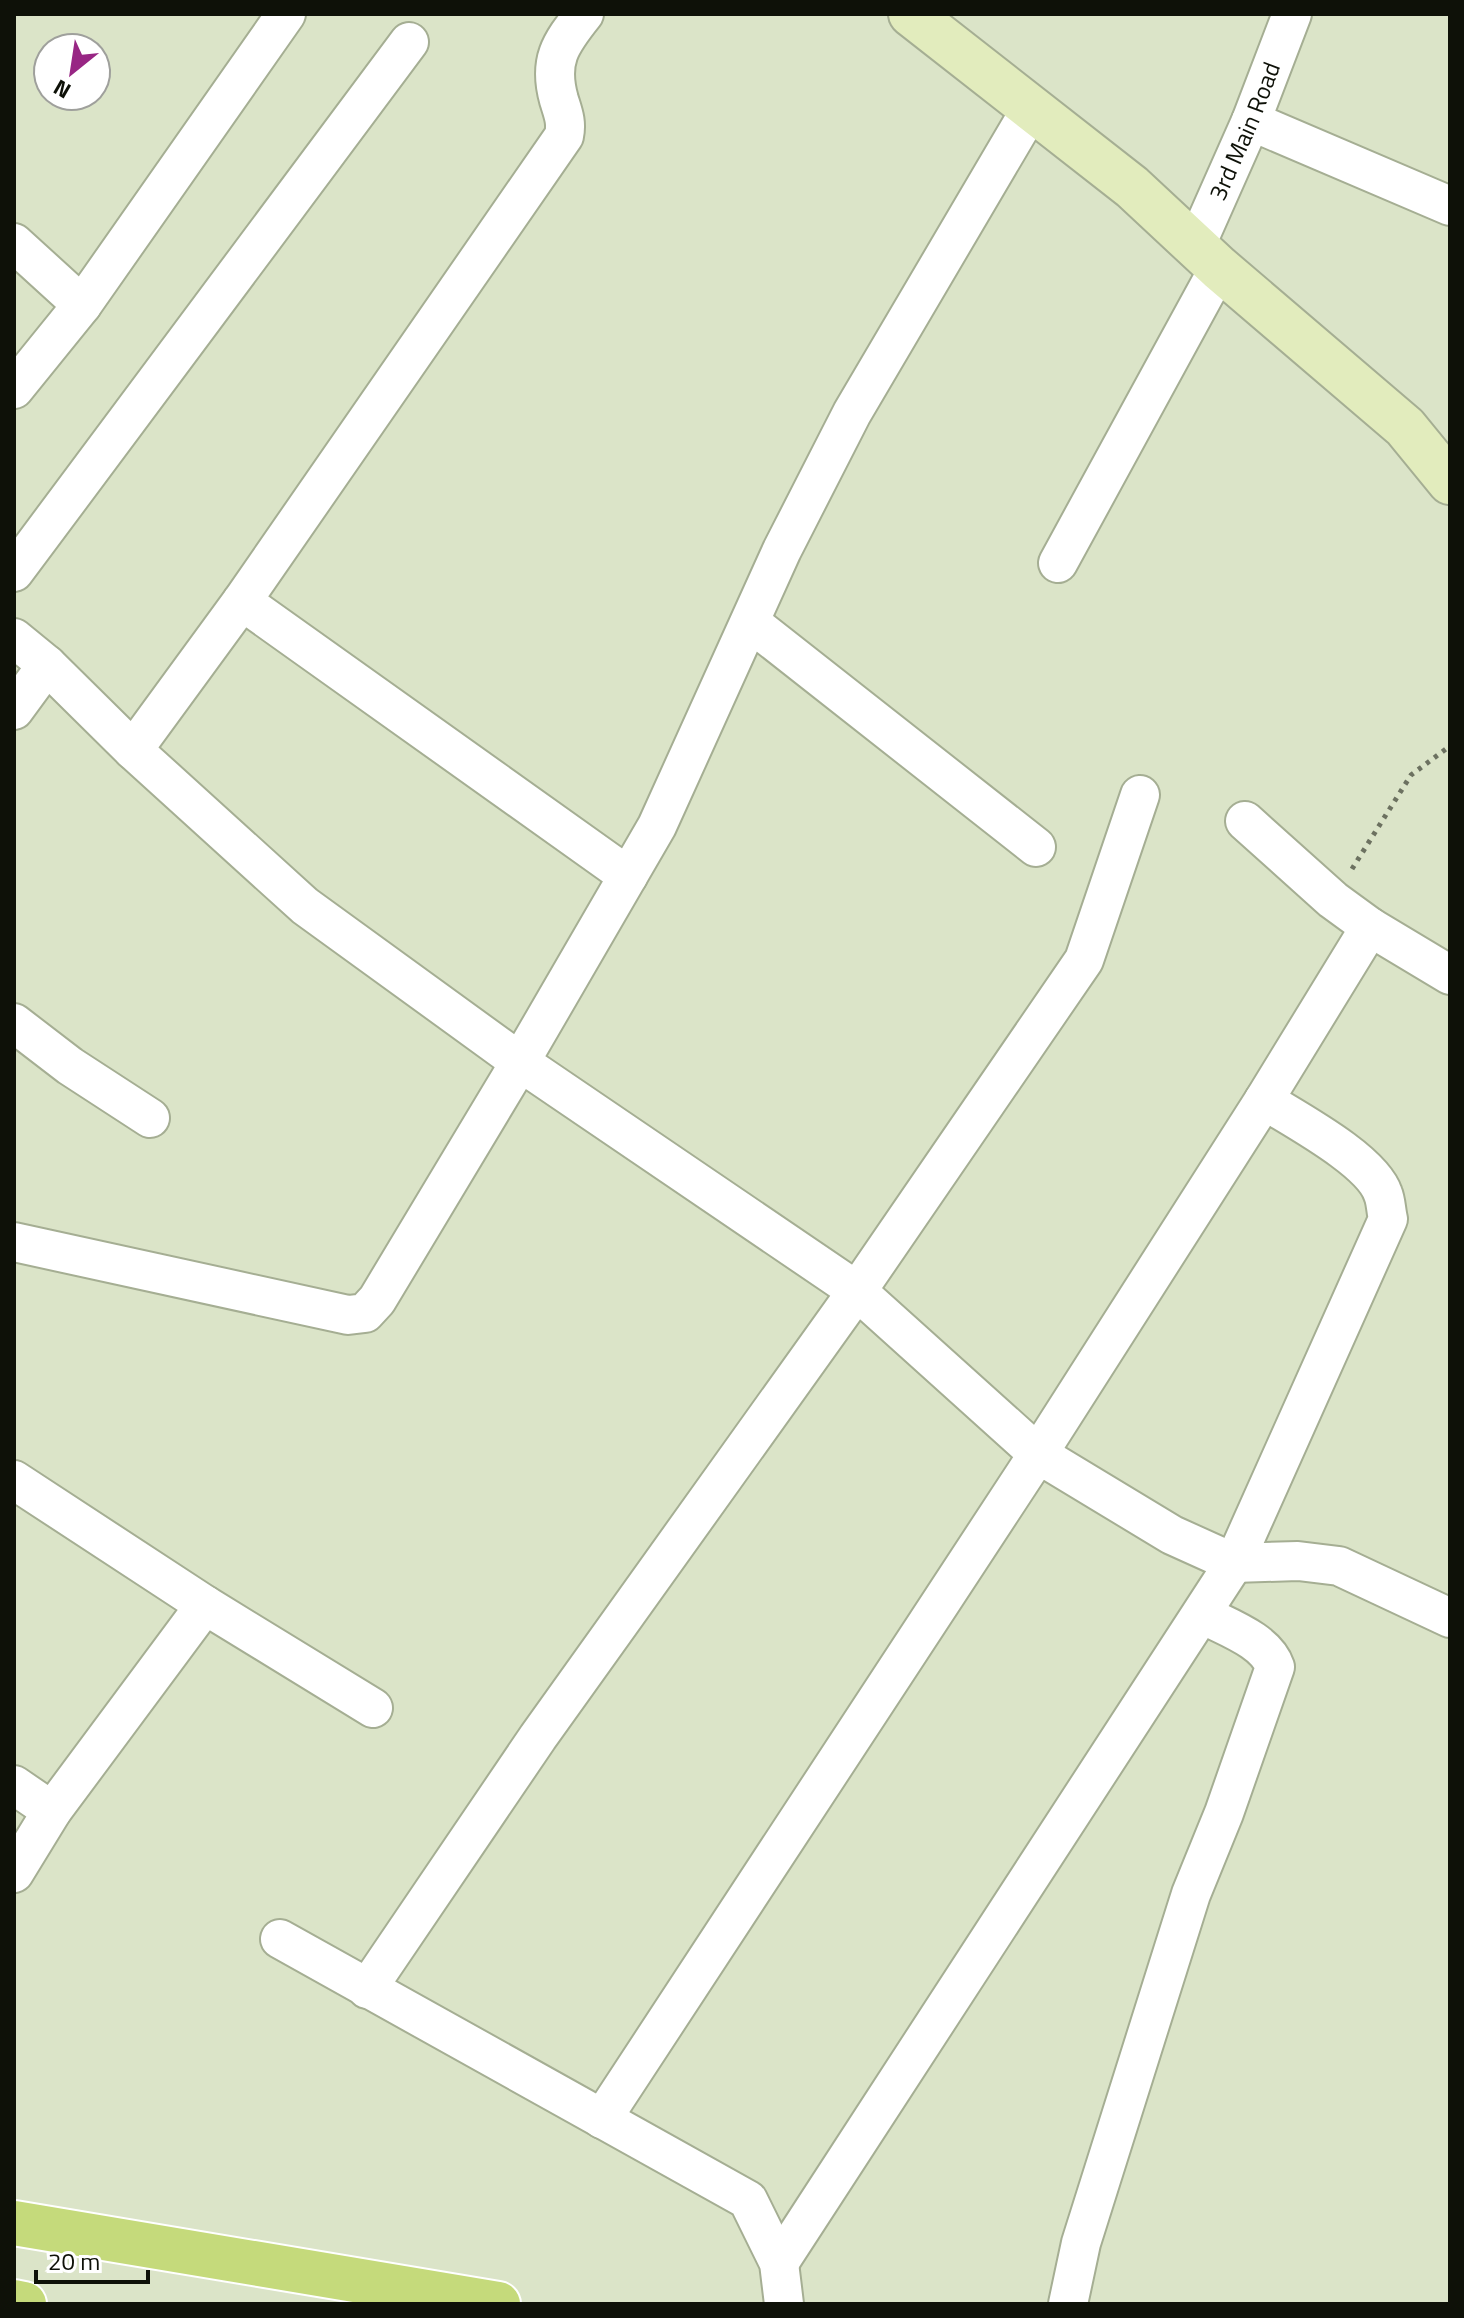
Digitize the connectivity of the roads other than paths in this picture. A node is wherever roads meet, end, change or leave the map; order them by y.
1 (286, 14) edge
2 (584, 14) edge
3 (911, 14) edge
4 (1292, 14) edge
5 (409, 42) dead end
6 (1031, 109) junction
7 (1251, 121) junction
8 (1450, 206) edge
9 (14, 243) edge
10 (1207, 257) junction
11 (82, 305) junction
12 (14, 389) edge
13 (1450, 482) edge
14 (1058, 563) dead end
15 (14, 572) edge
16 (242, 601) junction
17 (750, 622) junction
18 (14, 638) edge
19 (47, 665) junction
20 (14, 710) edge
21 (133, 750) junction
22 (1140, 795) dead end
23 (1245, 821) dead end
24 (1036, 847) dead end
25 (628, 876) junction
26 (1370, 927) junction
27 (1450, 975) edge
28 (14, 1023) edge
29 (520, 1062) junction
30 (1264, 1100) junction
31 (150, 1118) dead end
32 (14, 1242) edge
33 (857, 1291) junction
34 (1038, 1454) junction
35 (14, 1480) edge
36 (1234, 1563) junction
37 (205, 1605) junction
38 (1202, 1614) junction
39 (1450, 1618) edge
40 (373, 1708) dead end
41 (14, 1785) edge
42 (52, 1811) junction
43 (14, 1873) edge
44 (280, 1939) dead end
45 (367, 1989) junction
46 (602, 2119) junction
47 (14, 2223) edge
48 (779, 2263) junction
49 (14, 2302) edge
50 (24, 2304) edge
51 (498, 2304) edge
52 (784, 2304) edge
53 (1068, 2304) edge

1 - 11 street
2 - 16 street
3 - 6 street
4 - 7 street, 3rd Main Road
5 - 15 street
6 - 10 street
6 - 17 street
7 - 8 street
7 - 10 street, 3rd Main Road
9 - 11 street
10 - 13 street
10 - 14 street, 3rd Main Road
11 - 12 street
16 - 21 street
16 - 25 street
17 - 24 street
17 - 25 street
18 - 19 street
19 - 20 street
19 - 21 street
21 - 29 street
22 - 33 street
23 - 26 street
25 - 29 street
26 - 27 street
26 - 30 street
28 - 31 street
29 - 32 street
29 - 33 street
30 - 34 street
30 - 36 street
33 - 34 street
33 - 45 street
34 - 36 street
34 - 46 street
35 - 37 street
36 - 38 street
36 - 39 street
37 - 40 street
37 - 42 street
38 - 48 street
38 - 53 street
41 - 42 street
42 - 43 street
44 - 45 street
45 - 46 street
46 - 48 street
47 - 51 main road
48 - 52 street
49 - 50 main road

